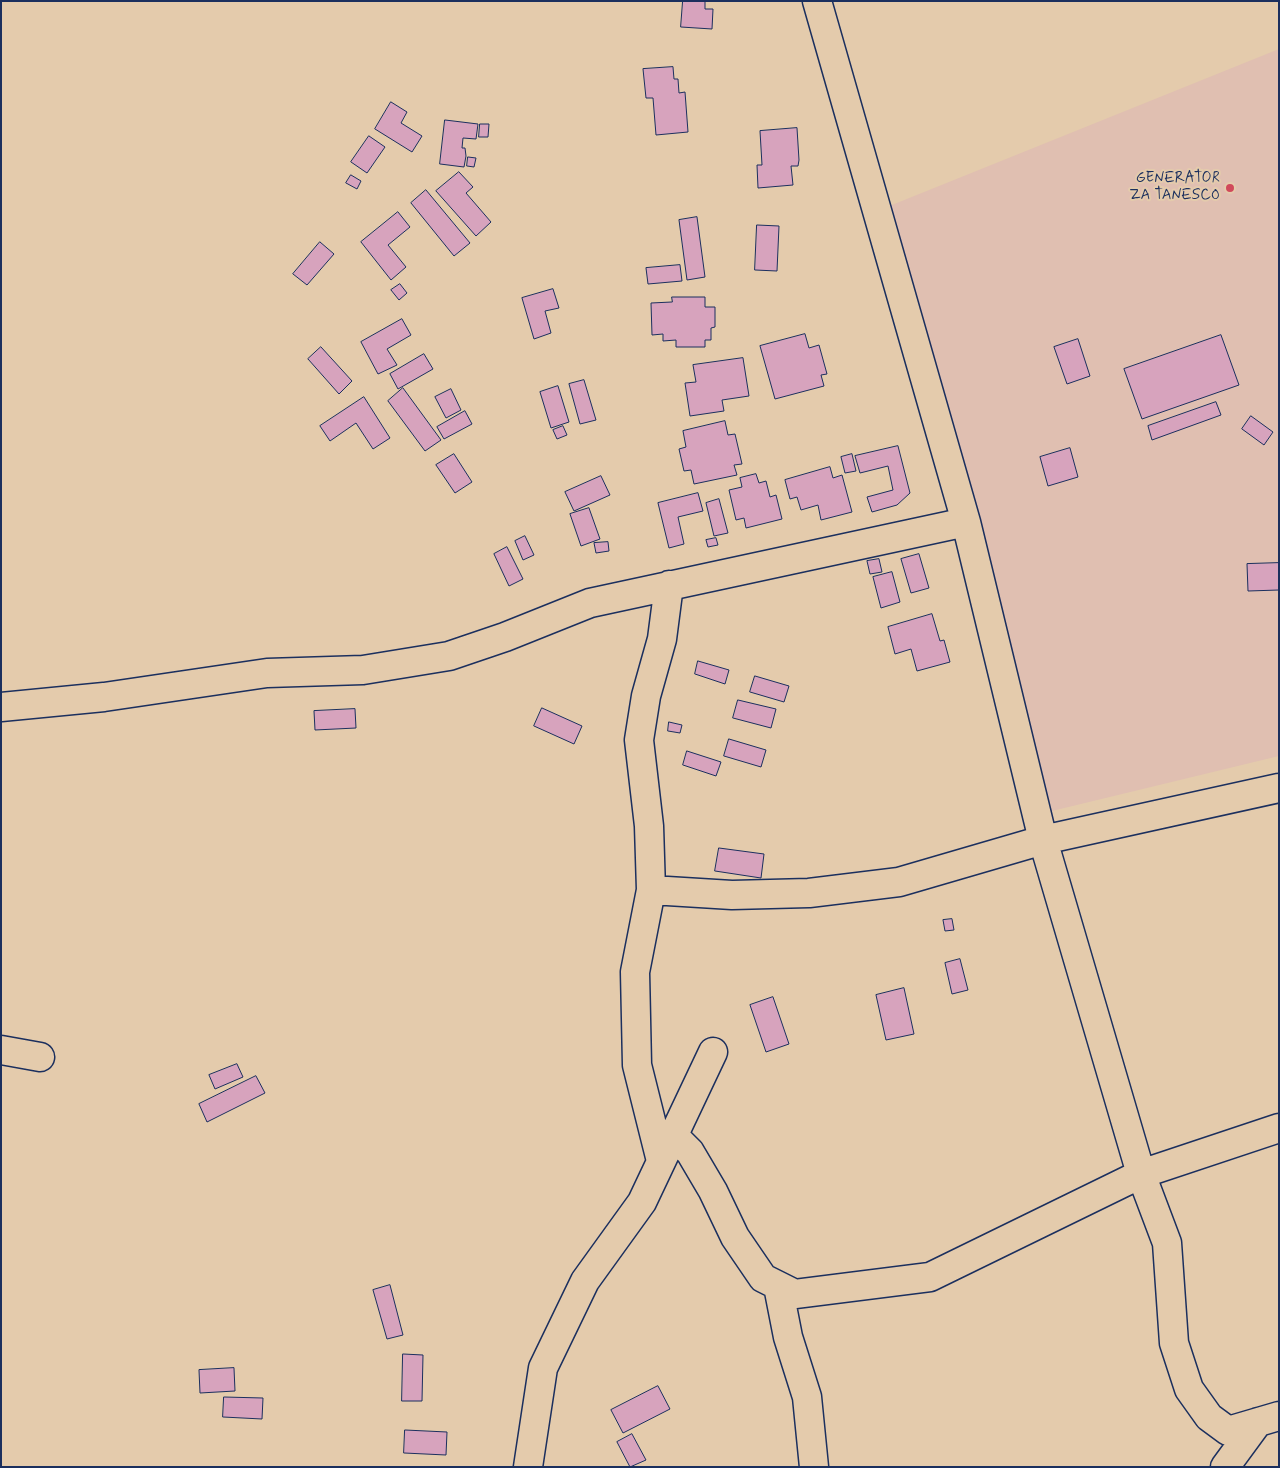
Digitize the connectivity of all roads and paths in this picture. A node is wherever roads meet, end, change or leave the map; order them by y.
1 (817, 1) edge
2 (966, 522) junction
3 (669, 585) junction
4 (1, 707) edge
5 (1279, 788) edge
6 (1043, 840) junction
7 (651, 890) junction
8 (1, 1050) edge
9 (713, 1052) dead end
10 (40, 1057) dead end
11 (1279, 1128) edge
12 (673, 1135) junction
13 (661, 1161) junction
14 (1140, 1174) junction
15 (778, 1286) junction
16 (1268, 1419) edge
17 (528, 1467) edge
18 (814, 1467) edge
19 (1224, 1467) edge

1 - 2 street
2 - 3 street
2 - 6 street
3 - 4 street
3 - 7 street
5 - 6 street
6 - 7 street
6 - 14 street
7 - 13 street
8 - 10 street
9 - 12 street
11 - 14 street
12 - 13 street
12 - 15 street
13 - 17 street
14 - 15 street
14 - 16 street
15 - 18 street
16 - 19 street

